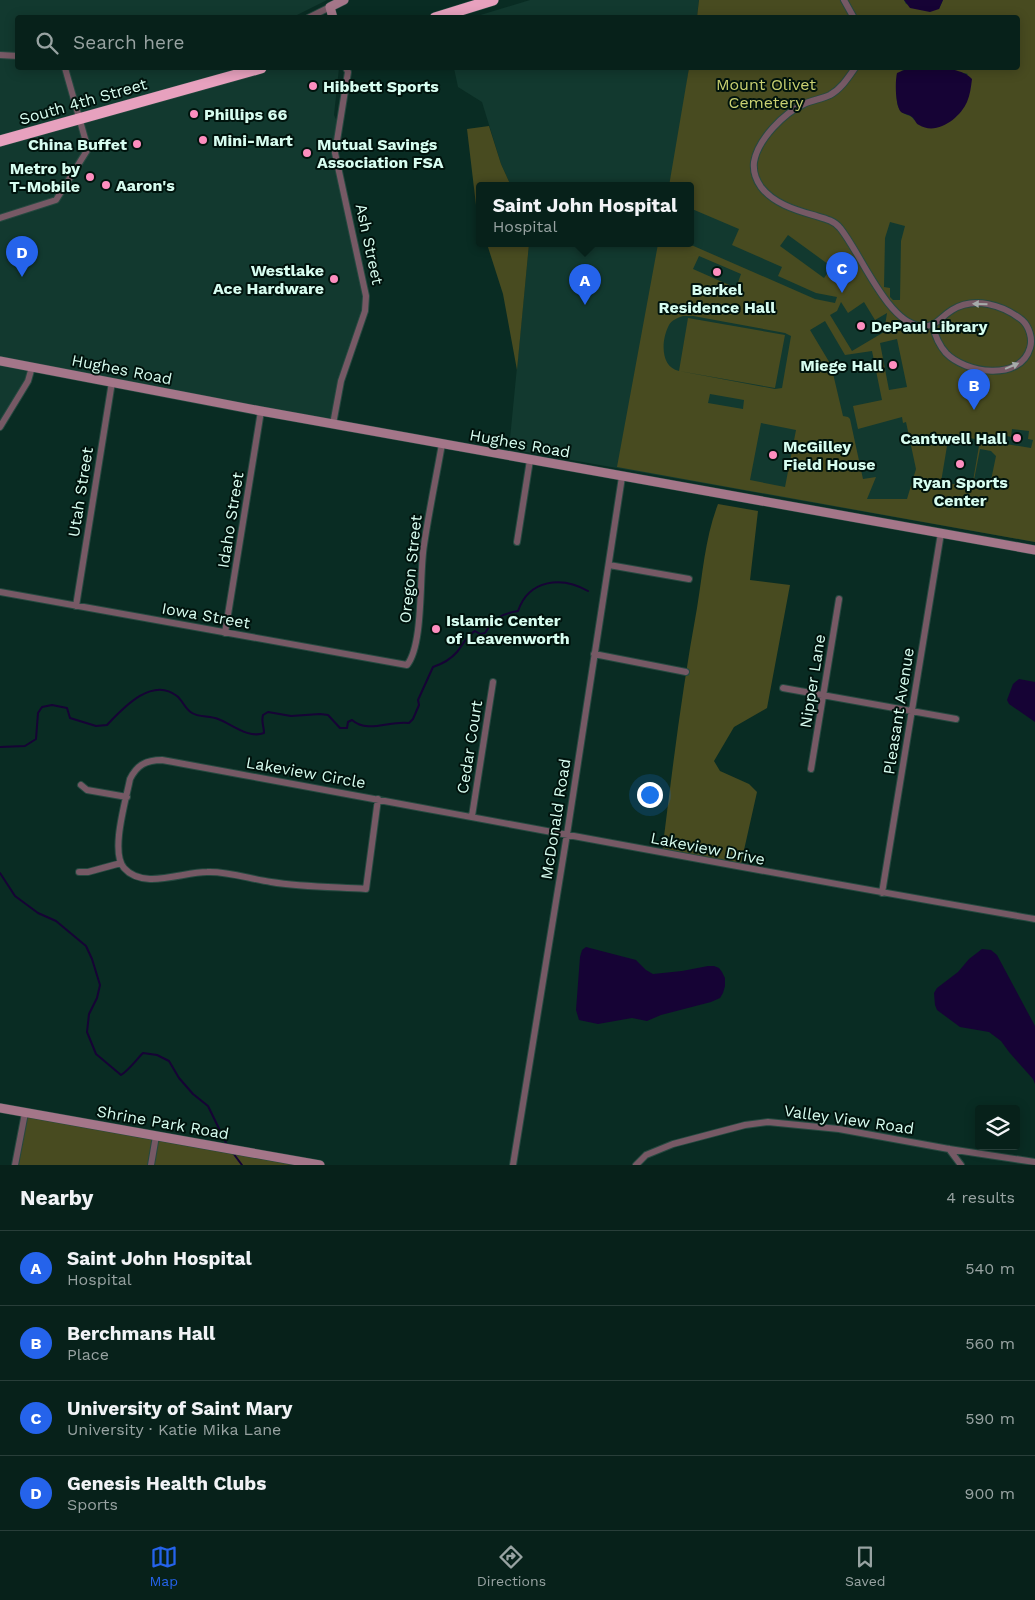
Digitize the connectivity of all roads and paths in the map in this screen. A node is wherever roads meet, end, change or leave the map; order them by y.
1 (344, 0) edge
2 (493, 0) edge
3 (844, 0) edge
4 (330, 8) junction
5 (315, 15) edge
6 (332, 15) edge
7 (445, 15) edge
8 (852, 15) edge
9 (0, 54) edge
10 (15, 56) edge
11 (65, 70) edge
12 (254, 70) edge
13 (347, 70) edge
14 (854, 70) edge
15 (79, 120) junction
16 (0, 141) edge
17 (0, 218) edge
18 (932, 326) junction
19 (0, 361) edge
20 (32, 366) junction
21 (112, 382) junction
22 (261, 411) junction
23 (333, 424) junction
24 (0, 427) edge
25 (442, 444) junction
26 (530, 460) junction
27 (622, 477) junction
28 (941, 533) junction
29 (517, 542) dead end
30 (1035, 550) edge
31 (609, 565) junction
32 (689, 579) dead end
33 (0, 592) edge
34 (839, 598) dead end
35 (76, 606) junction
36 (225, 633) junction
37 (594, 654) junction
38 (407, 665) joint
39 (686, 672) dead end
40 (493, 682) dead end
41 (783, 688) dead end
42 (823, 695) junction
43 (912, 711) junction
44 (956, 719) dead end
45 (811, 768) dead end
46 (81, 785) dead end
47 (127, 798) junction
48 (378, 799) junction
49 (472, 816) junction
50 (567, 834) junction
51 (120, 863) junction
52 (79, 872) dead end
53 (882, 893) junction
54 (1035, 919) edge
55 (0, 1108) edge
56 (25, 1113) junction
57 (156, 1136) junction
58 (948, 1149) junction
59 (1035, 1162) edge
60 (15, 1165) edge
61 (151, 1165) edge
62 (320, 1165) edge
63 (513, 1165) edge
64 (636, 1165) edge
65 (962, 1165) edge

1 - 4 street
2 - 7 highway
3 - 8 street
4 - 5 street
4 - 6 street
9 - 10 street
11 - 15 street
12 - 15 highway, South 4th Street
13 - 23 street, Ash Street
14 - 18 street
15 - 16 highway, South 4th Street
15 - 17 street
18 -> 18 street
19 - 20 street, Hughes Road
20 - 21 street, Hughes Road
20 - 24 street
21 - 22 street, Hughes Road
21 - 35 street, Utah Street
22 - 23 street, Hughes Road
22 - 36 street, Idaho Street
23 - 25 street, Hughes Road
25 - 26 street, Hughes Road
25 - 38 street, Oregon Street
26 - 27 street, Hughes Road
26 - 29 street
27 - 28 street, Hughes Road
27 - 31 street, McDonald Road
28 - 30 street, Hughes Road
28 - 43 street, Pleasant Avenue
31 - 32 street
31 - 37 street, McDonald Road
33 - 35 street, Iowa Street
34 - 42 street, Nipper Lane
35 - 36 street, Iowa Street
36 - 38 street, Iowa Street
37 - 39 street
37 - 50 street, McDonald Road
40 - 49 street, Cedar Court
41 - 42 street
42 - 43 street
42 - 45 street, Nipper Lane
43 - 44 street
43 - 53 street, Pleasant Avenue
46 - 47 street
47 - 48 street, Lakeview Circle
47 - 51 street, Lakeview Circle
48 - 49 street, Lakeview Drive
48 - 51 street, Lakeview Circle
49 - 50 street, Lakeview Drive
50 - 53 street, Lakeview Drive
50 - 63 street, McDonald Road
51 - 52 street
53 - 54 street, Lakeview Drive
55 - 56 street, Shrine Park Road
56 - 57 street, Shrine Park Road
56 - 60 street
57 - 61 street
57 - 62 street, Shrine Park Road
58 - 59 street, Valley View Road
58 - 64 street, Valley View Road
58 - 65 street

